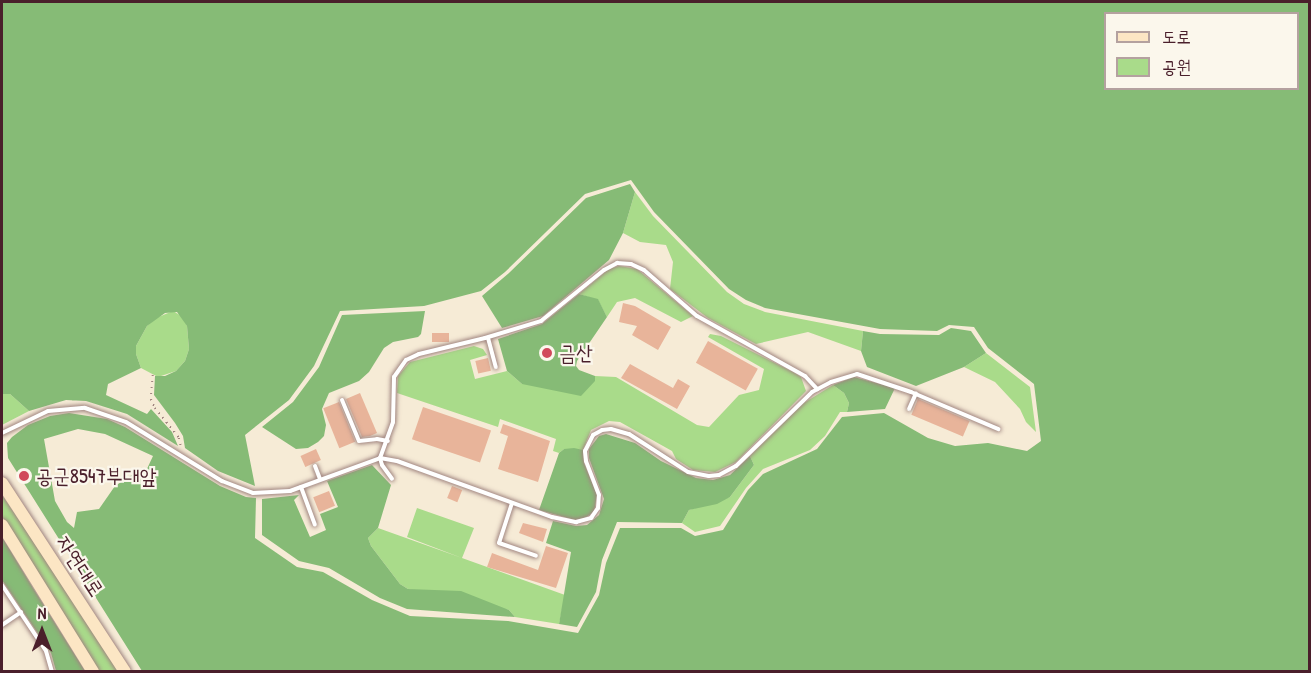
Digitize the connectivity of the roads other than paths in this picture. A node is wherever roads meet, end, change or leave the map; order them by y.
1 (488, 338) junction
2 (496, 367) dead end
3 (817, 389) junction
4 (916, 393) junction
5 (342, 400) dead end
6 (909, 409) dead end
7 (998, 429) dead end
8 (2, 433) edge
9 (388, 441) junction
10 (380, 458) junction
11 (315, 466) dead end
12 (320, 479) junction
13 (392, 479) dead end
14 (301, 487) junction
15 (4, 489) edge
16 (512, 503) junction
17 (2, 525) edge
18 (315, 525) dead end
19 (536, 556) dead end
20 (2, 585) edge
21 (21, 612) junction
22 (2, 625) edge
23 (52, 672) edge
24 (93, 672) edge
25 (124, 672) edge

1 - 2 lane
1 - 3 lane
1 - 9 lane
3 - 4 lane
3 - 16 lane
4 - 6 lane
4 - 7 lane
5 - 9 lane
8 - 14 lane
9 - 10 lane
10 - 12 lane
10 - 13 lane
10 - 16 lane
11 - 12 lane
12 - 14 lane
14 - 18 lane
15 - 25 main road, 자연대로
16 - 19 lane
17 - 24 main road
20 - 21 lane
21 - 22 lane
21 - 23 lane

